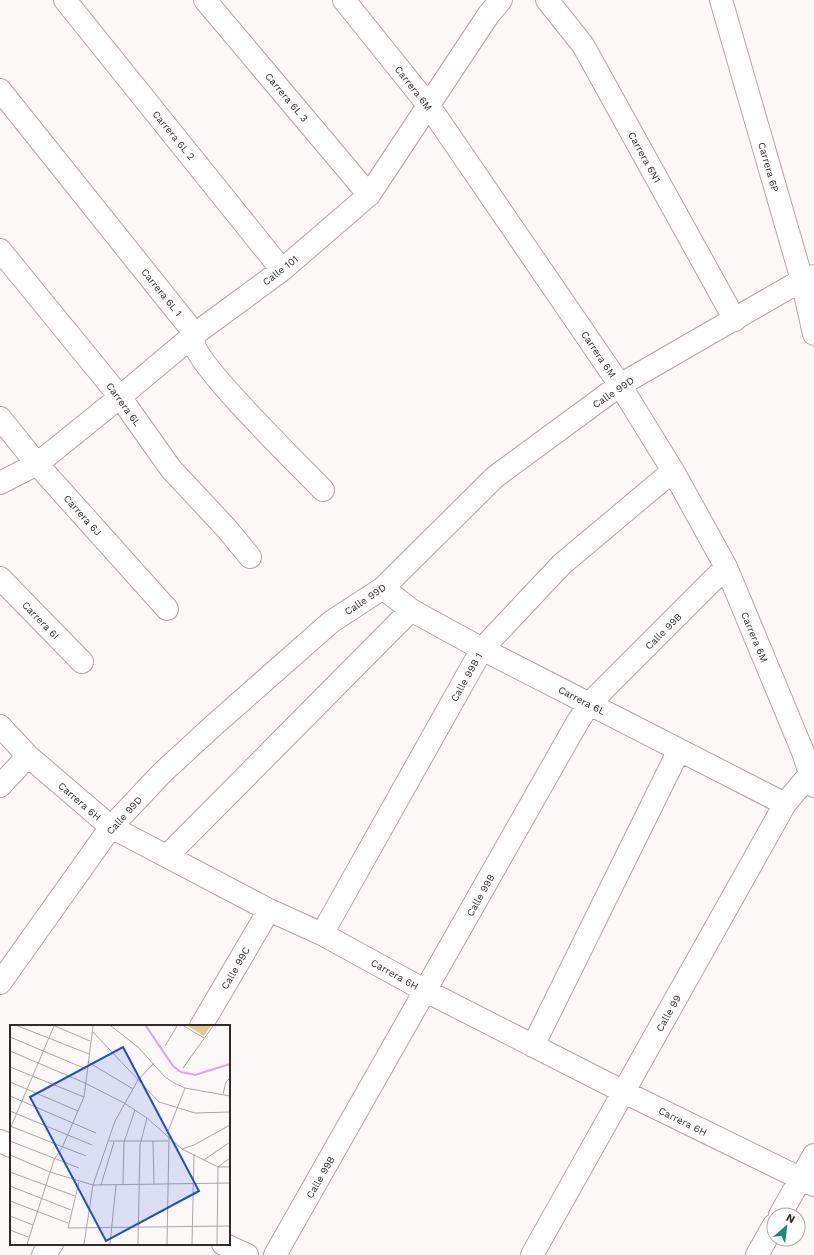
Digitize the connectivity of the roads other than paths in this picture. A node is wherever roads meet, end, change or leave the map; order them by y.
1 (65, 0) edge
2 (205, 0) edge
3 (344, 0) edge
4 (547, 0) edge
5 (721, 0) edge
6 (489, 5) edge
7 (0, 90) edge
8 (429, 106) junction
9 (369, 195) junction
10 (0, 250) edge
11 (282, 270) junction
12 (808, 278) edge
13 (735, 320) junction
14 (195, 334) junction
15 (814, 334) edge
16 (620, 385) junction
17 (120, 397) junction
18 (0, 418) edge
19 (37, 464) junction
20 (673, 471) junction
21 (0, 483) edge
22 (323, 490) dead end
23 (250, 557) dead end
24 (726, 567) junction
25 (0, 578) edge
26 (383, 588) junction
27 (167, 609) dead end
28 (411, 610) junction
29 (482, 649) junction
30 (82, 662) dead end
31 (590, 703) junction
32 (0, 726) edge
33 (808, 748) edge
34 (679, 750) junction
35 (28, 756) junction
36 (812, 780) edge
37 (0, 786) edge
38 (785, 804) junction
39 (111, 827) junction
40 (167, 856) junction
41 (269, 910) junction
42 (322, 934) junction
43 (0, 983) edge
44 (426, 991) junction
45 (202, 1025) edge
46 (533, 1046) junction
47 (624, 1092) junction
48 (0, 1141) edge
49 (10, 1146) edge
50 (814, 1155) edge
51 (807, 1181) edge
52 (786, 1207) edge
53 (766, 1239) edge
54 (51, 1245) edge
55 (225, 1245) edge
56 (43, 1255) edge
57 (247, 1255) edge
58 (275, 1255) edge
59 (532, 1255) edge
60 (757, 1255) edge

1 - 11 street, Carrera 6L 2
2 - 9 street, Carrera 6L 3
3 - 8 street, Carrera 6M
4 - 13 street, Carrera 6N1
5 - 12 street, Carrera 6P
6 - 8 street, Calle 101
7 - 14 street, Carrera 6L 1
8 - 9 street, Calle 101
8 - 16 street, Carrera 6M
9 - 11 street, Calle 101
10 - 17 street, Carrera 6L
11 - 14 street, Calle 101
12 - 13 street, Calle 99D
12 - 15 street, Carrera 6P
13 - 16 street, Calle 99D
14 - 17 street, Calle 101
14 - 22 street, Carrera 6L 1
16 - 20 street, Carrera 6M
16 - 26 street, Calle 99D
17 - 19 street, Calle 101
17 - 23 street, Carrera 6L
18 - 19 street, Carrera 6J
19 - 21 street, Calle 101
19 - 27 street, Carrera 6J
20 - 24 street, Carrera 6M
20 - 29 street, Calle 99B 1
24 - 31 street, Calle 99B
24 - 33 street, Carrera 6M
25 - 30 street, Carrera 6I
26 - 28 street, Carrera 6L
26 - 39 street, Calle 99D
28 - 29 street, Carrera 6L
28 - 40 street
29 - 31 street, Carrera 6L
29 - 42 street, Calle 99B 1
31 - 34 street, Carrera 6L
31 - 44 street, Calle 99B
32 - 35 street, Carrera 6H
33 - 36 street, Carrera 6M
34 - 38 street, Carrera 6L
34 - 46 street
35 - 37 street
35 - 39 street, Carrera 6H
36 - 38 street, Calle 99
38 - 47 street, Calle 99
39 - 40 street, Carrera 6H
39 - 43 street, Calle 99D
40 - 41 street, Carrera 6H
41 - 42 street, Carrera 6H
41 - 45 street, Calle 99C
42 - 44 street, Carrera 6H
44 - 46 street, Carrera 6H
44 - 58 street, Calle 99B
46 - 47 street, Carrera 6H
47 - 51 street, Carrera 6H
47 - 59 street, Calle 99
48 - 49 street
50 - 51 street
51 - 52 street
53 - 60 street
54 - 56 street
55 - 57 street

